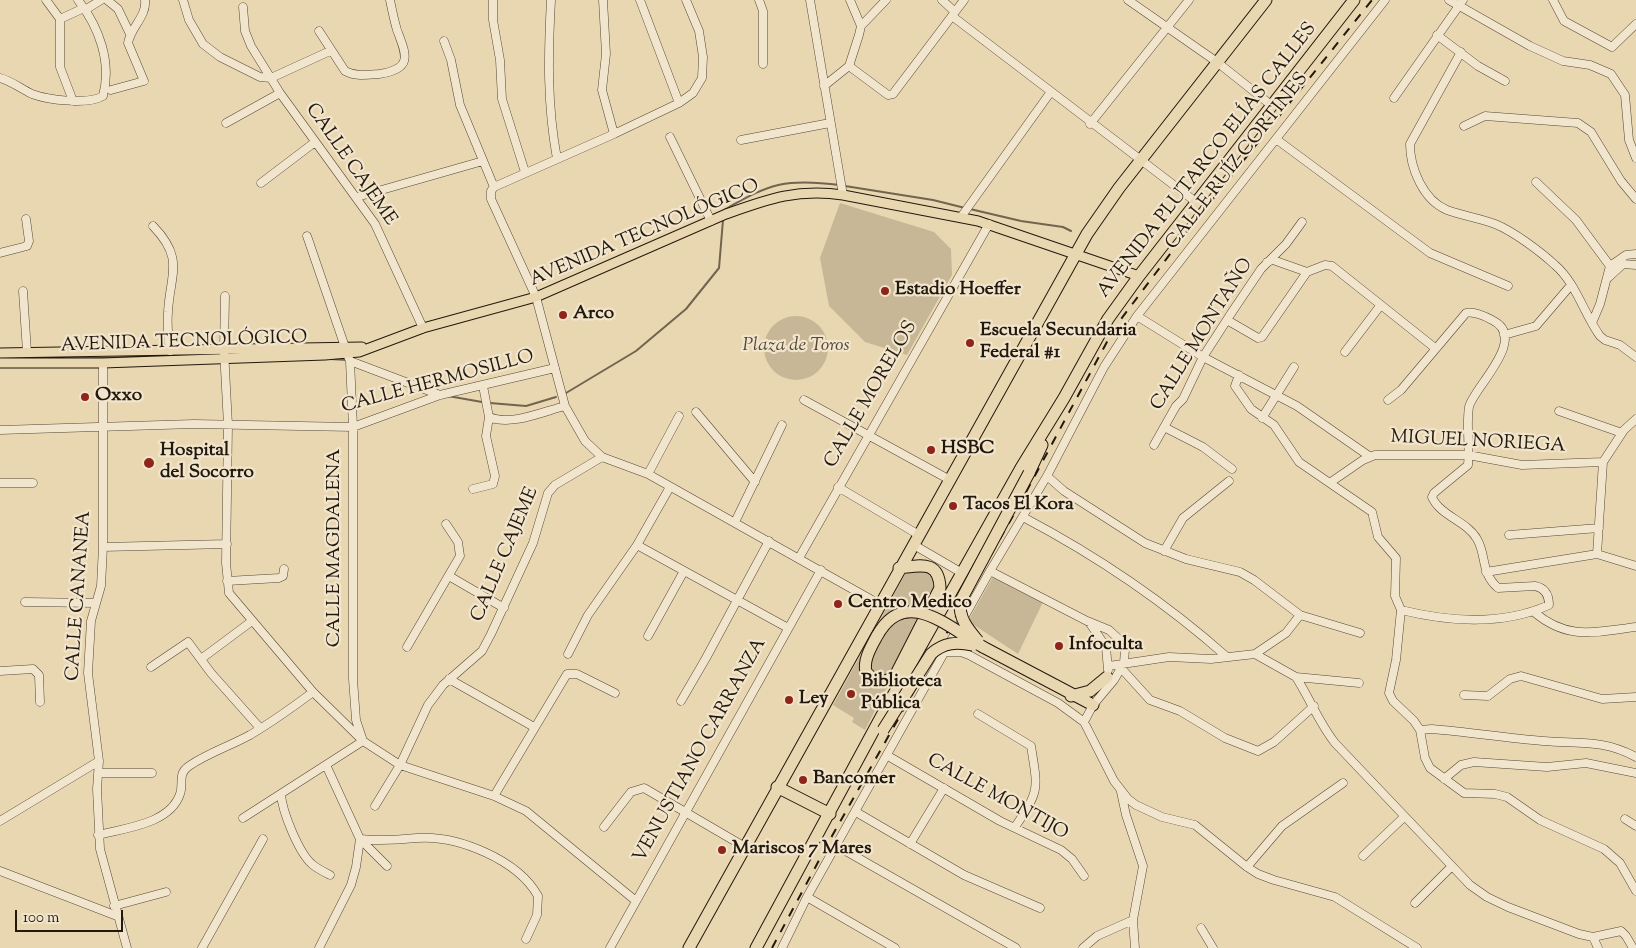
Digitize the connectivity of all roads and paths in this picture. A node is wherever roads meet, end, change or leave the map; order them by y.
1 (46, 0) edge
2 (78, 0) edge
3 (102, 0) edge
4 (107, 0) edge
5 (145, 0) edge
6 (183, 0) edge
7 (390, 0) edge
8 (493, 0) edge
9 (551, 0) edge
10 (603, 0) edge
11 (640, 0) edge
12 (686, 0) edge
13 (759, 0) edge
14 (810, 0) edge
15 (850, 0) edge
16 (886, 0) edge
17 (942, 0) edge
18 (964, 0) edge
19 (1128, 0) edge
20 (1188, 0) edge
21 (1266, 0) edge
22 (1354, 0) edge
23 (1385, 0) edge
24 (1450, 0) edge
25 (1464, 0) edge
26 (1553, 0) edge
27 (243, 7) dead end
28 (1458, 7) junction
29 (85, 9) junction
30 (953, 14) junction
31 (60, 19) junction
32 (1636, 24) edge
33 (861, 26) junction
34 (1168, 27) junction
35 (319, 31) dead end
36 (130, 34) junction
37 (1437, 35) junction
38 (444, 41) dead end
39 (330, 51) junction
40 (1461, 52) junction
41 (1217, 62) junction
42 (762, 64) dead end
43 (849, 66) junction
44 (0, 78) edge
45 (271, 78) junction
46 (1505, 81) dead end
47 (824, 86) junction
48 (112, 90) dead end
49 (280, 92) junction
50 (1050, 93) junction
51 (1394, 98) dead end
52 (72, 101) junction
53 (679, 103) junction
54 (1272, 106) junction
55 (226, 123) dead end
56 (830, 123) junction
57 (1090, 124) junction
58 (1464, 126) dead end
59 (614, 134) junction
60 (670, 137) dead end
61 (1276, 139) junction
62 (741, 140) dead end
63 (315, 142) junction
64 (1636, 158) edge
65 (558, 159) junction
66 (483, 162) junction
67 (1140, 162) junction
68 (525, 172) junction
69 (1536, 182) dead end
70 (261, 183) dead end
71 (494, 186) junction
72 (843, 195) junction
73 (357, 197) junction
74 (1636, 199) edge
75 (1196, 202) junction
76 (961, 217) junction
77 (26, 219) dead end
78 (711, 221) junction
79 (1302, 222) dead end
80 (989, 224) junction
81 (153, 226) dead end
82 (307, 236) dead end
83 (0, 253) edge
84 (1076, 253) junction
85 (1636, 254) edge
86 (1268, 262) junction
87 (1636, 265) edge
88 (1610, 266) junction
89 (1306, 272) junction
90 (1139, 276) junction
91 (1607, 278) junction
92 (1508, 286) dead end
93 (1571, 286) junction
94 (24, 291) dead end
95 (225, 296) dead end
96 (536, 298) junction
97 (1380, 306) junction
98 (1137, 316) junction
99 (1227, 320) junction
100 (1592, 323) junction
101 (423, 328) junction
102 (1504, 335) junction
103 (1620, 345) junction
104 (1436, 348) junction
105 (1636, 348) edge
106 (170, 351) junction
107 (27, 352) junction
108 (1344, 352) dead end
109 (0, 353) edge
110 (344, 353) junction
111 (225, 354) junction
112 (1204, 357) junction
113 (1636, 357) edge
114 (0, 363) edge
115 (103, 363) junction
116 (1294, 367) dead end
117 (555, 368) junction
118 (1239, 375) junction
119 (483, 386) junction
120 (440, 395) junction
121 (1276, 395) junction
122 (1064, 398) junction
123 (804, 400) dead end
124 (1388, 400) dead end
125 (565, 406) junction
126 (1559, 411) dead end
127 (696, 412) dead end
128 (679, 416) dead end
129 (489, 418) junction
130 (1262, 418) junction
131 (1636, 418) edge
132 (228, 425) junction
133 (782, 425) dead end
134 (103, 426) junction
135 (353, 427) junction
136 (1164, 427) junction
137 (0, 430) edge
138 (1622, 433) junction
139 (868, 435) junction
140 (1154, 445) dead end
141 (1369, 456) junction
142 (1468, 456) junction
143 (602, 457) junction
144 (1603, 462) junction
145 (1232, 469) dead end
146 (648, 474) junction
147 (1047, 476) junction
148 (950, 480) junction
149 (1229, 481) dead end
150 (755, 482) junction
151 (1331, 482) junction
152 (33, 483) dead end
153 (0, 484) edge
154 (670, 487) junction
155 (838, 487) junction
156 (473, 489) dead end
157 (1023, 517) junction
158 (735, 522) junction
159 (446, 524) dead end
160 (1599, 528) junction
161 (1509, 535) dead end
162 (916, 540) junction
163 (769, 541) junction
164 (227, 544) junction
165 (637, 544) junction
166 (103, 547) junction
167 (1164, 552) junction
168 (1597, 554) junction
169 (799, 558) junction
170 (1636, 566) edge
171 (899, 568) junction
172 (284, 569) dead end
173 (820, 570) junction
174 (684, 571) junction
175 (990, 571) junction
176 (962, 572) junction
177 (1486, 572) junction
178 (449, 576) junction
179 (227, 581) junction
180 (738, 601) junction
181 (25, 602) dead end
182 (95, 603) junction
183 (880, 604) junction
184 (504, 608) junction
185 (1401, 610) junction
186 (1534, 612) junction
187 (1300, 615) junction
188 (252, 621) junction
189 (1087, 621) junction
190 (1636, 627) edge
191 (788, 628) junction
192 (1360, 633) dead end
193 (1117, 635) junction
194 (648, 636) dead end
195 (1103, 640) junction
196 (407, 647) dead end
197 (982, 647) junction
198 (946, 652) junction
199 (568, 654) dead end
200 (1255, 654) junction
201 (1227, 657) junction
202 (201, 659) junction
203 (1122, 666) junction
204 (151, 667) dead end
205 (0, 671) edge
206 (1108, 672) junction
207 (1296, 677) junction
208 (448, 680) junction
209 (1359, 683) dead end
210 (313, 692) junction
211 (615, 693) dead end
212 (1068, 694) junction
213 (1101, 695) junction
214 (1464, 695) dead end
215 (1636, 697) edge
216 (681, 701) dead end
217 (40, 702) dead end
218 (1093, 706) junction
219 (1314, 706) junction
220 (978, 714) dead end
221 (1084, 722) junction
222 (534, 727) junction
223 (260, 728) junction
224 (1420, 730) junction
225 (363, 741) junction
226 (888, 756) junction
227 (1636, 757) edge
228 (99, 761) junction
229 (326, 765) junction
230 (400, 765) junction
231 (100, 773) junction
232 (152, 773) dead end
233 (1636, 773) edge
234 (1444, 779) junction
235 (1343, 783) dead end
236 (777, 786) junction
237 (842, 787) junction
238 (944, 788) junction
239 (1121, 791) junction
240 (281, 794) junction
241 (494, 796) junction
242 (375, 806) dead end
243 (856, 812) junction
244 (685, 814) junction
245 (830, 814) junction
246 (1404, 817) junction
247 (243, 818) dead end
248 (1625, 819) dead end
249 (0, 821) edge
250 (1636, 826) edge
251 (604, 827) dead end
252 (1015, 827) junction
253 (98, 835) junction
254 (263, 839) dead end
255 (360, 839) junction
256 (910, 844) junction
257 (837, 846) junction
258 (745, 847) junction
259 (1363, 856) dead end
260 (387, 866) dead end
261 (1452, 866) junction
262 (1247, 867) junction
263 (0, 871) edge
264 (330, 875) dead end
265 (1084, 876) dead end
266 (1636, 891) edge
267 (166, 892) dead end
268 (807, 897) junction
269 (636, 901) junction
270 (1415, 903) dead end
271 (114, 906) junction
272 (1040, 908) dead end
273 (117, 916) junction
274 (1133, 920) junction
275 (1201, 928) dead end
276 (1593, 937) junction
277 (526, 939) dead end
278 (126, 948) edge
279 (202, 948) edge
280 (319, 948) edge
281 (610, 948) edge
282 (689, 948) edge
283 (756, 948) edge
284 (782, 948) edge
285 (895, 948) edge
286 (1016, 948) edge
287 (1083, 948) edge
288 (1135, 948) edge
289 (1213, 948) edge
290 (1417, 948) edge
291 (1598, 948) edge
292 (1634, 948) edge

1 - 31 street
2 - 29 street
3 - 29 street
4 - 36 street
5 - 36 street
6 - 45 street
7 - 39 street
8 - 68 street
9 - 65 street
10 - 59 street
11 - 53 street
12 - 53 street
13 - 42 street
14 - 47 street
15 - 33 street
16 - 33 street
17 - 30 street
18 - 30 street
19 - 34 street
20 - 34 street
21 - 41 highway
22 - 54 highway, AVENIDA PLUTARCO ELÍAS CALLES
23 - 61 street, CALLE RUÍZ CORTINES
24 - 28 street
25 - 28 street
26 - 32 street
27 - 45 street, CALLE CAJEME
28 - 37 street
28 - 64 street
29 - 31 street
29 - 52 street
30 - 43 street
30 - 50 street
31 - 52 street
33 - 43 street
34 - 41 street
34 - 57 street
35 - 39 street
36 - 48 street
37 - 40 street
37 - 51 street
38 - 66 street
39 - 45 street
40 - 46 street
40 - 93 street
41 - 54 street
41 - 67 highway
43 - 47 street
44 - 52 street
45 - 49 street, CALLE CAJEME
47 - 56 street
49 - 55 street
49 - 63 street, CALLE CAJEME
50 - 57 street
50 - 76 street
53 - 59 street
54 - 75 highway, AVENIDA PLUTARCO ELÍAS CALLES
56 - 62 street
56 - 72 street
57 - 67 street
58 - 74 street
59 - 65 street
60 - 78 street
61 - 92 street
61 - 98 street, CALLE RUÍZ CORTINES
63 - 70 street
63 - 73 street, CALLE CAJEME
65 - 68 street
66 - 71 street
66 - 73 street
67 - 75 street
67 - 84 highway
68 - 71 street
69 - 88 street
71 - 96 street
72 - 76 main road, AVENIDA TECNOLÓGICO
72 - 78 main road, AVENIDA TECNOLÓGICO
73 - 101 street, CALLE CAJEME
75 - 90 highway, AVENIDA PLUTARCO ELÍAS CALLES
76 - 80 main road, AVENIDA TECNOLÓGICO
77 - 83 street
78 - 96 main road, AVENIDA TECNOLÓGICO
79 - 86 street, CALLE MONTAÑO
80 - 84 main road, AVENIDA TECNOLÓGICO
80 - 139 street, CALLE MORELOS
81 - 106 street
82 - 110 street, CALLE MAGDALENA
84 - 90 main road, AVENIDA TECNOLÓGICO
84 - 148 highway
85 - 88 street
86 - 89 street
86 - 99 street, CALLE MONTAÑO
87 - 91 street
88 - 91 street
89 - 97 street
89 - 99 street
90 - 122 highway, AVENIDA PLUTARCO ELÍAS CALLES
91 - 100 street
93 - 100 street
93 - 102 street
94 - 107 street
95 - 111 street
96 - 101 main road, AVENIDA TECNOLÓGICO
96 - 117 street
97 - 104 street
97 - 108 street
98 - 112 street
98 - 147 street, CALLE RUÍZ CORTINES
99 - 112 street, CALLE MONTAÑO
100 - 103 street
101 - 110 main road, AVENIDA TECNOLÓGICO
102 - 104 street
102 - 142 street
103 - 105 street
103 - 113 street
104 - 124 street
106 - 107 main road, AVENIDA TECNOLÓGICO
106 - 111 main road, AVENIDA TECNOLÓGICO
107 - 109 main road, AVENIDA TECNOLÓGICO
110 - 111 main road, AVENIDA TECNOLÓGICO
110 - 120 street
110 - 135 street, CALLE MAGDALENA
111 - 115 main road, AVENIDA TECNOLÓGICO
111 - 132 street
112 - 118 street
112 - 136 street, CALLE MONTAÑO
114 - 115 main road, AVENIDA TECNOLÓGICO
115 - 134 street, CALLE CANANEA
116 - 121 street
117 - 119 street, CALLE HERMOSILLO
117 - 125 street
118 - 121 street
118 - 130 street
119 - 120 street, CALLE HERMOSILLO
119 - 129 street
120 - 135 street, CALLE HERMOSILLO
121 - 130 street
121 - 141 street
122 - 176 highway, AVENIDA PLUTARCO ELÍAS CALLES
122 - 197 highway, bridge
123 - 139 street
125 - 129 street
125 - 143 street
126 - 138 street
127 - 150 street
128 - 146 street
129 - 156 street
130 - 151 street
131 - 138 street
132 - 134 street, CALLE HERMOSILLO
132 - 135 street, CALLE HERMOSILLO
132 - 164 street
133 - 150 street
134 - 137 street, CALLE HERMOSILLO
134 - 166 street, CALLE CANANEA
135 - 225 street, CALLE MAGDALENA
136 - 140 street, CALLE MONTAÑO
136 - 145 street
138 - 144 street
139 - 148 street
139 - 155 street, CALLE MORELOS
141 - 142 street, MIGUEL NORIEGA
141 - 151 street, MIGUEL NORIEGA
142 - 144 street, MIGUEL NORIEGA
142 - 177 street
143 - 146 street
143 - 184 street, CALLE CAJEME
144 - 160 street
146 - 154 street
147 - 157 street, CALLE RUÍZ CORTINES
147 - 167 street
148 - 162 highway
149 - 167 street
150 - 158 street
151 - 185 street
152 - 153 street
154 - 158 street
154 - 165 street
155 - 162 street
155 - 169 street, CALLE MORELOS
157 - 175 street, CALLE RUÍZ CORTINES
157 - 201 street
158 - 163 street
159 - 178 street
160 - 161 street
160 - 168 street
162 - 171 highway
162 - 176 street
163 - 169 street
163 - 180 street
164 - 166 street
164 - 179 street
165 - 174 street
165 - 199 street
166 - 182 street, CALLE CANANEA
167 - 187 street
168 - 170 street
168 - 177 street
169 - 173 street
171 - 183 highway
171 - 197 highway, bridge
172 - 179 street
173 - 183 street
173 - 191 street, VENUSTIANO CARRANZA
174 - 180 street
174 - 194 street
175 - 189 street
175 - 198 street, CALLE RUÍZ CORTINES
176 - 237 highway, AVENIDA PLUTARCO ELÍAS CALLES
177 - 186 street
178 - 184 street
178 - 196 street
179 - 188 street
180 - 191 street
180 - 216 street
181 - 182 street
182 - 228 street, CALLE CANANEA
183 - 236 highway
184 - 208 street, CALLE CAJEME
185 - 186 street
185 - 224 street
186 - 190 street
187 - 192 street
187 - 200 street
188 - 202 street
188 - 210 street
189 - 193 street
189 - 195 street
191 - 244 street, VENUSTIANO CARRANZA
193 - 195 street
193 - 203 street
195 - 206 street
197 - 212 highway
197 - 237 highway, bridge
198 - 221 street
198 - 226 street, CALLE RUÍZ CORTINES
200 - 201 street
200 - 207 street
201 - 203 street
202 - 204 street
202 - 223 street
203 - 206 street
203 - 213 street
203 - 219 street
205 - 217 street
206 - 212 highway
206 - 213 street
207 - 209 street
207 - 219 street
208 - 222 street
208 - 230 street, CALLE CAJEME
210 - 223 street
210 - 225 street
211 - 222 street
212 - 218 highway
213 - 218 street
214 - 215 street
218 - 221 street
219 - 246 street
220 - 252 street
221 - 239 street
222 - 241 street
223 - 253 street
224 - 227 street
224 - 234 street
225 - 229 street
225 - 230 street
226 - 238 street, CALLE MONTIJO
226 - 243 street, CALLE RUÍZ CORTINES
228 - 231 street, CALLE CANANEA
228 - 249 street
229 - 240 street
229 - 255 street
230 - 241 street
230 - 242 street, CALLE CAJEME
231 - 232 street
231 - 253 street, CALLE CANANEA
233 - 234 street
234 - 266 street
235 - 262 street
236 - 245 highway
236 - 258 highway
237 - 245 highway, AVENIDA PLUTARCO ELÍAS CALLES
238 - 252 street, CALLE MONTIJO
238 - 256 street
239 - 262 street
239 - 274 street
240 - 247 street
240 - 264 street
241 - 269 street
243 - 256 street
243 - 257 street, CALLE RUÍZ CORTINES
244 - 251 street
244 - 258 street
244 - 269 street, VENUSTIANO CARRANZA
245 - 283 highway, AVENIDA PLUTARCO ELÍAS CALLES
246 - 259 street
246 - 261 street
248 - 250 street
252 - 265 street, CALLE MONTIJO
253 - 271 street, CALLE CANANEA
254 - 279 street
255 - 260 street
255 - 277 street
255 - 280 street
256 - 272 street
257 - 268 street, CALLE RUÍZ CORTINES
257 - 286 street
258 - 282 highway
261 - 270 street
261 - 276 street
262 - 290 street
263 - 273 street
267 - 271 street
268 - 284 street, CALLE RUÍZ CORTINES
268 - 285 street
269 - 281 street, VENUSTIANO CARRANZA
271 - 273 street, CALLE CANANEA
273 - 278 street, CALLE CANANEA
274 - 287 street
274 - 288 street
275 - 289 street
276 - 291 street
276 - 292 street

